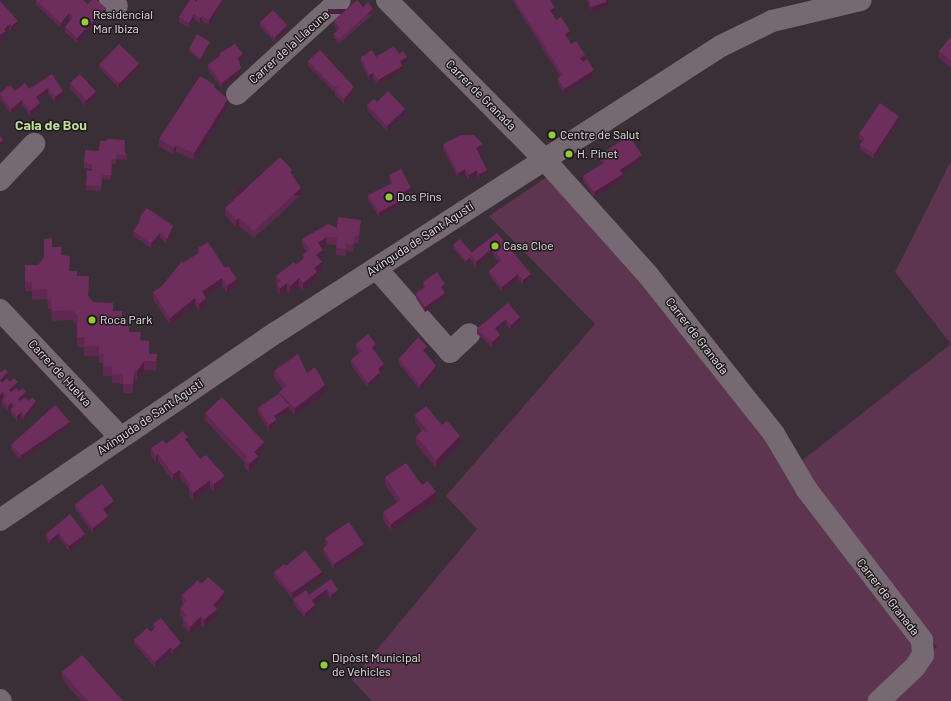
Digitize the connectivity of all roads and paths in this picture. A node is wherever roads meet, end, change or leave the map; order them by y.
1 (340, 0) edge
2 (387, 0) edge
3 (861, 0) edge
4 (237, 94) dead end
5 (34, 144) dead end
6 (544, 159) junction
7 (0, 180) edge
8 (376, 268) junction
9 (0, 310) edge
10 (469, 334) dead end
11 (120, 437) junction
12 (0, 520) edge
13 (879, 701) edge

1 - 4 street, Carrer de la Llacuna
2 - 6 street, Carrer de Granada
3 - 6 street, Avinguda de Sant Agustí
5 - 7 street
6 - 8 street, Avinguda de Sant Agustí
6 - 13 street, Carrer de Granada
8 - 10 street
8 - 11 street, Avinguda de Sant Agustí
9 - 11 street, Carrer de Huelva
11 - 12 street, Avinguda de Sant Agustí

